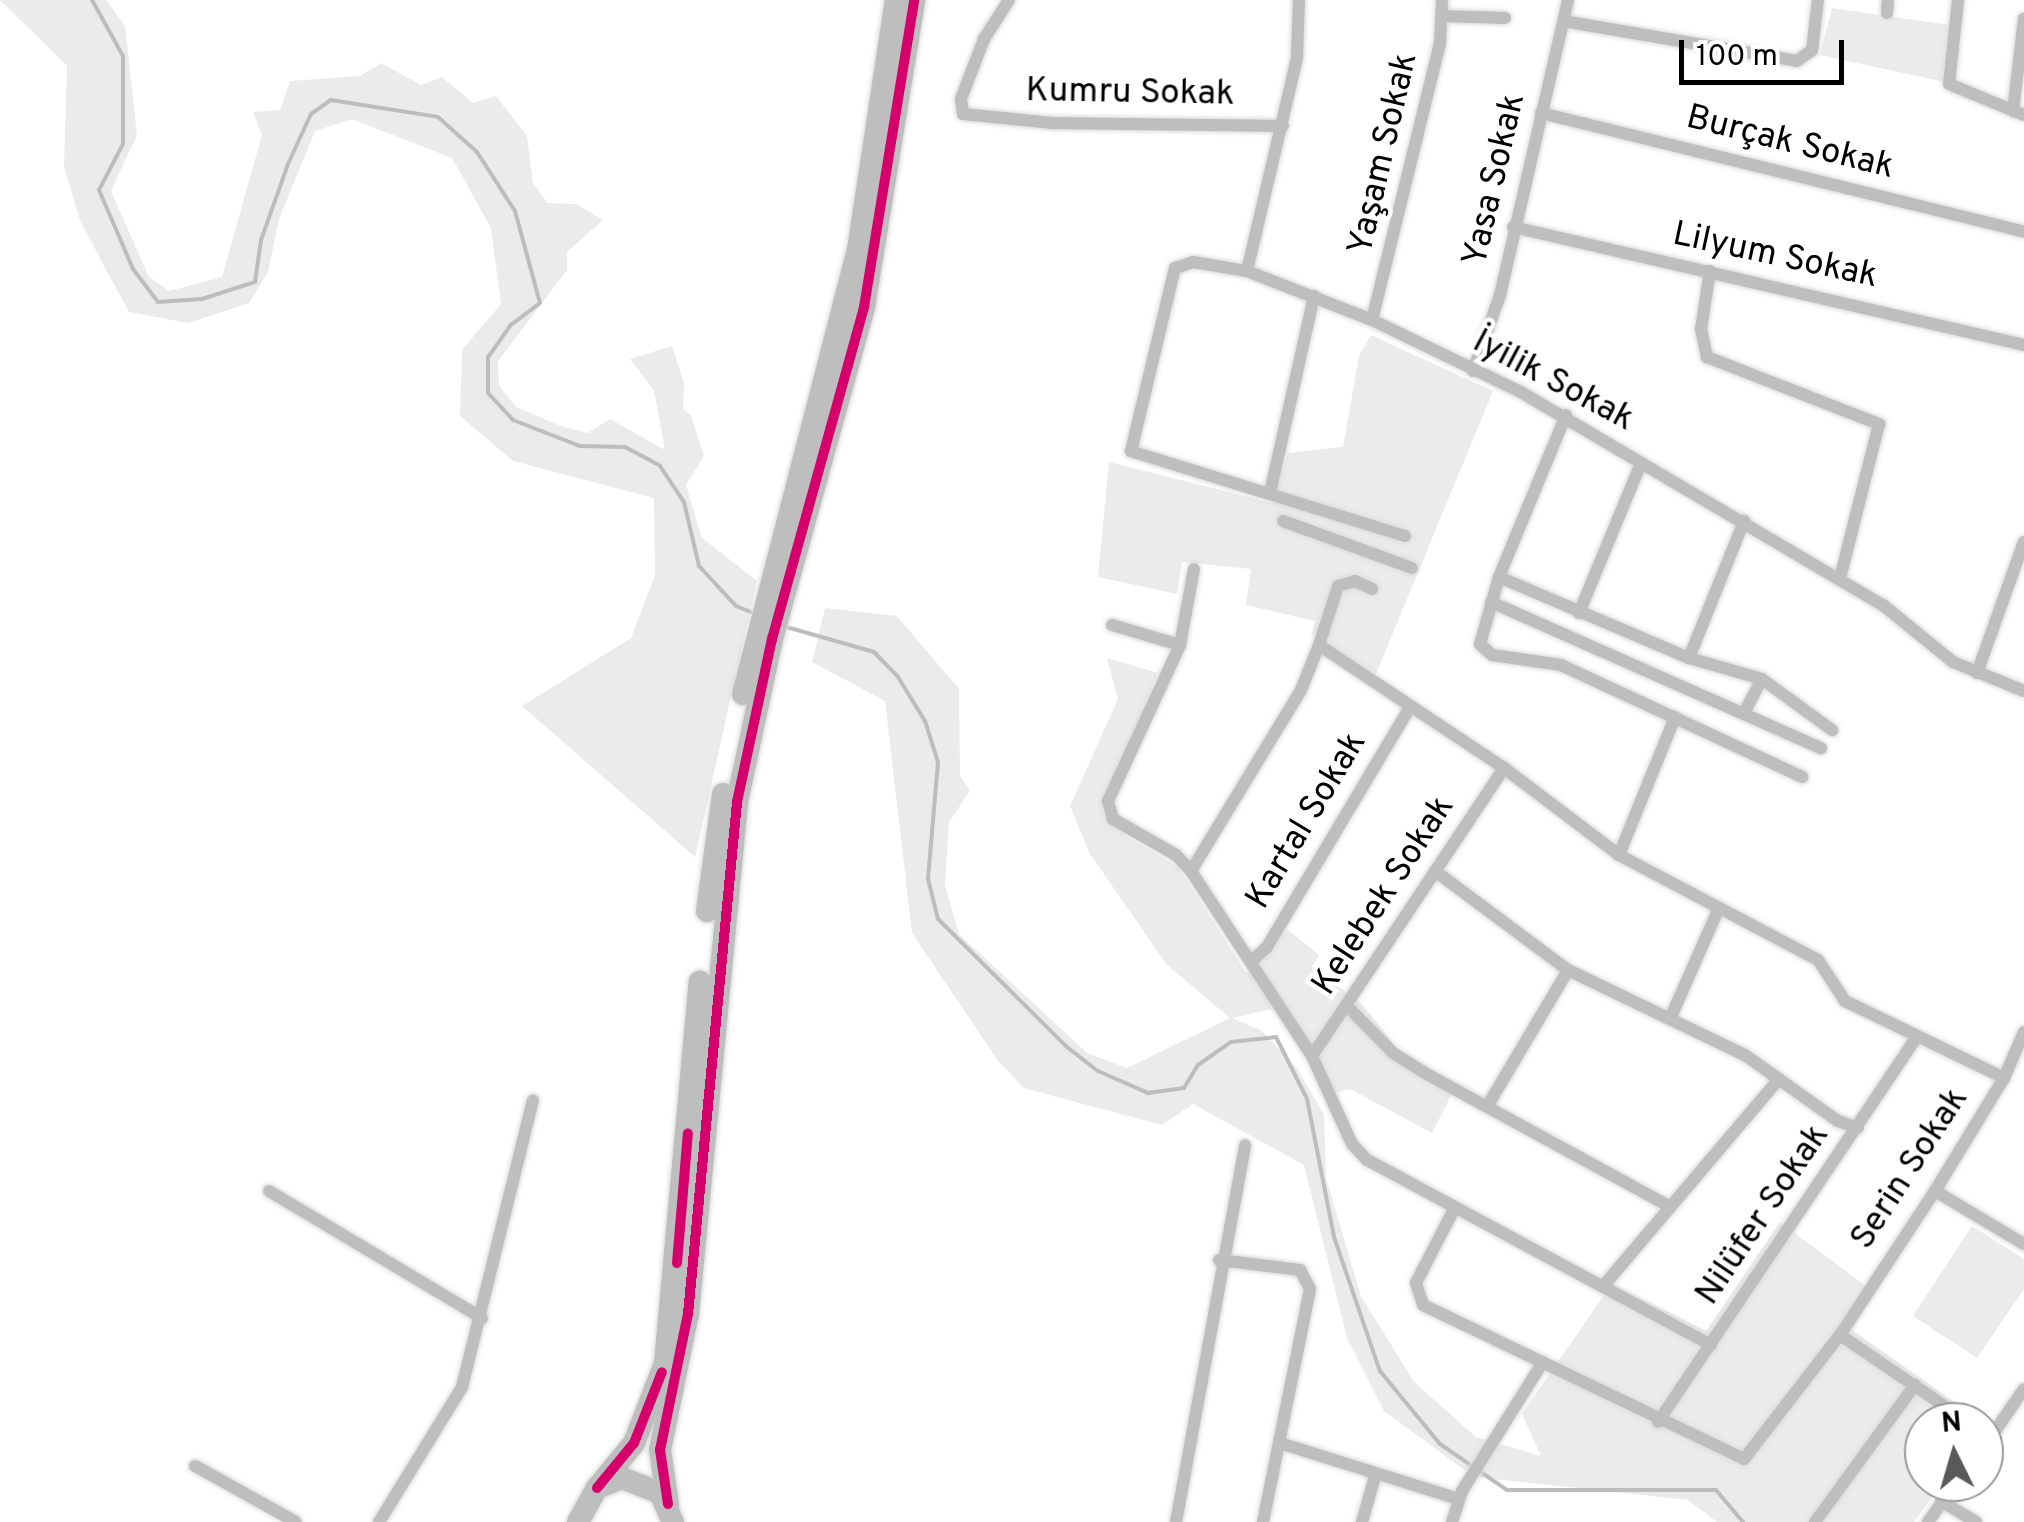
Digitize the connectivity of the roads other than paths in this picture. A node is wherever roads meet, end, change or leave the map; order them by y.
1 (896, 0) edge
2 (914, 0) edge
3 (1009, 0) edge
4 (1300, 0) edge
5 (1442, 0) edge
6 (1568, 0) edge
7 (1818, 0) edge
8 (1958, 0) edge
9 (1442, 16) junction
10 (1506, 18) dead end
11 (2024, 18) edge
12 (1564, 21) junction
13 (1541, 112) junction
14 (2019, 113) edge
15 (1283, 126) junction
16 (1513, 227) junction
17 (2024, 232) edge
18 (1248, 271) junction
19 (1710, 271) junction
20 (1314, 296) junction
21 (1372, 320) junction
22 (2024, 345) edge
23 (1473, 371) junction
24 (1566, 415) junction
25 (1641, 463) junction
26 (1270, 492) junction
27 (1283, 521) dead end
28 (1744, 521) junction
29 (1405, 536) dead end
30 (2024, 542) edge
31 (1412, 568) dead end
32 (1194, 569) dead end
33 (1499, 576) junction
34 (1840, 578) junction
35 (1372, 589) dead end
36 (774, 600) junction
37 (1491, 602) junction
38 (1579, 613) junction
39 (1112, 626) dead end
40 (764, 638) junction
41 (1180, 644) junction
42 (1318, 644) junction
43 (1689, 658) junction
44 (1977, 673) junction
45 (1762, 680) junction
46 (2024, 691) edge
47 (1409, 708) junction
48 (1744, 714) junction
49 (1675, 717) junction
50 (1832, 730) dead end
51 (1821, 748) dead end
52 (1504, 768) junction
53 (1802, 777) dead end
54 (1619, 854) junction
55 (1435, 871) junction
56 (1191, 872) junction
57 (1718, 910) junction
58 (1252, 961) junction
59 (1568, 970) junction
60 (1348, 1008) junction
61 (1670, 1019) junction
62 (2024, 1032) edge
63 (1915, 1039) junction
64 (1312, 1056) junction
65 (2004, 1078) junction
66 (1779, 1079) junction
67 (533, 1101) dead end
68 (1488, 1105) junction
69 (1858, 1128) junction
70 (1245, 1145) dead end
71 (269, 1191) dead end
72 (1935, 1191) junction
73 (1672, 1207) junction
74 (1453, 1211) junction
75 (2024, 1243) edge
76 (1219, 1260) junction
77 (1605, 1284) junction
78 (482, 1318) junction
79 (1840, 1334) junction
80 (1711, 1344) junction
81 (1543, 1362) junction
82 (1914, 1385) junction
83 (2024, 1388) edge
84 (1939, 1402) edge
85 (2004, 1415) edge
86 (1658, 1422) junction
87 (1283, 1444) junction
88 (195, 1466) dead end
89 (1375, 1476) junction
90 (597, 1488) junction
91 (1460, 1495) junction
92 (1942, 1502) edge
93 (674, 1516) edge
94 (296, 1522) edge
95 (379, 1522) edge
96 (578, 1522) edge
97 (1176, 1522) edge
98 (1263, 1522) edge
99 (1362, 1522) edge
100 (1452, 1522) edge
101 (1815, 1522) edge
102 (1976, 1522) edge

1 - 36 highway
2 - 36 highway
3 - 15 street, Kumru Sokak
4 - 15 street
5 - 9 street, Yaşam Sokak
6 - 12 street, Yasa Sokak
7 - 12 street
8 - 14 street
9 - 10 street
9 - 21 street, Yaşam Sokak
11 - 14 street
12 - 13 street, Yasa Sokak
13 - 16 street, Yasa Sokak
13 - 17 street, Burçak Sokak
15 - 18 street
16 - 19 street, Lilyum Sokak
16 - 23 street, Yasa Sokak
18 - 20 street, İyilik Sokak
18 - 26 street, İyilik Sokak
19 - 22 street, Lilyum Sokak
19 - 34 street
20 - 21 street, İyilik Sokak
20 - 26 street
21 - 23 street, İyilik Sokak
23 - 24 street, İyilik Sokak
24 - 25 street, İyilik Sokak
24 - 33 street
25 - 28 street, İyilik Sokak
25 - 38 street
26 - 29 street
27 - 31 street
28 - 34 street, İyilik Sokak
28 - 43 street
30 - 44 street
32 - 41 street
33 - 37 street
33 - 38 street
34 - 44 street, İyilik Sokak
35 - 42 street
36 - 40 highway
37 - 48 street
37 - 49 street
38 - 43 street
39 - 41 street
40 - 90 highway
40 - 93 highway
41 - 56 street
42 - 47 street
42 - 56 street
43 - 45 street
44 - 46 street, İyilik Sokak
45 - 48 street
45 - 50 street
47 - 52 street
47 - 58 street, Kartal Sokak
48 - 51 street
49 - 53 street
49 - 54 street
52 - 54 street
52 - 55 street, Kelebek Sokak
54 - 57 street
55 - 59 street
55 - 60 street, Kelebek Sokak
56 - 58 street
57 - 61 street
57 - 63 street
58 - 64 street
59 - 61 street
59 - 68 street
60 - 64 street, Kelebek Sokak
60 - 68 street
61 - 66 street
62 - 65 street, Serin Sokak
63 - 65 street
63 - 69 street, Nilüfer Sokak
64 - 74 street
65 - 72 street, Serin Sokak
66 - 69 street
66 - 73 street
67 - 78 street
68 - 73 street
69 - 80 street, Nilüfer Sokak
70 - 76 street
71 - 78 street
72 - 75 street
72 - 79 street, Serin Sokak
73 - 77 street
74 - 77 street
74 - 81 street
76 - 87 street
76 - 97 street
77 - 80 street
78 - 95 street
79 - 82 street
79 - 86 street, Serin Sokak
80 - 86 street, Nilüfer Sokak
81 - 86 street
81 - 91 street
82 - 84 street
82 - 101 street
83 - 85 street
87 - 89 street
87 - 98 street
88 - 94 street
89 - 91 street
89 - 99 street
90 - 93 highway
90 - 96 highway
91 - 100 street
92 - 102 street

